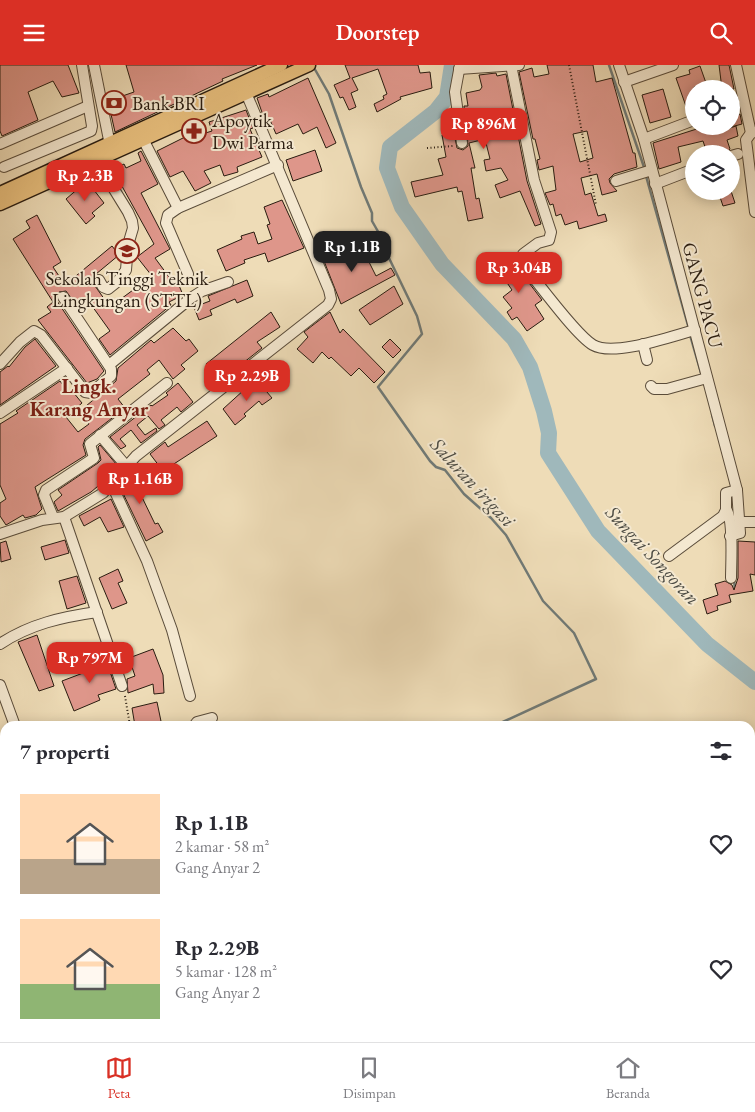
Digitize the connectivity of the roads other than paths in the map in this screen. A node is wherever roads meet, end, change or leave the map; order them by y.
1 (82, 65) edge
2 (94, 65) edge
3 (281, 65) edge
4 (619, 65) edge
5 (673, 65) edge
6 (736, 65) edge
7 (307, 66) edge
8 (514, 66) edge
9 (460, 67) edge
10 (624, 82) junction
11 (244, 88) junction
12 (88, 106) junction
13 (685, 124) edge
14 (754, 133) edge
15 (143, 139) junction
16 (644, 139) junction
17 (462, 143) road end
18 (0, 144) edge
19 (110, 148) junction
20 (96, 160) junction
21 (278, 165) junction
22 (4, 167) dead end
23 (647, 172) junction
24 (685, 172) edge
25 (616, 181) dead end
26 (655, 184) junction
27 (1, 199) edge
28 (178, 207) junction
29 (755, 212) edge
30 (188, 274) dead end
31 (99, 280) dead end
32 (228, 282) dead end
33 (62, 297) dead end
34 (690, 331) junction
35 (643, 344) junction
36 (647, 360) dead end
37 (0, 364) edge
38 (110, 367) junction
39 (67, 368) junction
40 (704, 379) junction
41 (167, 383) dead end
42 (651, 385) dead end
43 (0, 413) edge
44 (100, 435) junction
45 (127, 467) junction
46 (112, 485) junction
47 (734, 491) junction
48 (726, 509) junction
49 (58, 517) junction
50 (740, 522) junction
51 (755, 522) edge
52 (0, 535) edge
53 (733, 535) junction
54 (669, 556) dead end
55 (731, 578) dead end
56 (97, 612) junction
57 (0, 644) edge
58 (0, 685) edge
59 (122, 686) dead end
60 (190, 696) dead end
61 (212, 718) dead end
62 (13, 721) edge
63 (201, 721) edge

1 - 12 street
2 - 19 street
3 - 11 main road
4 - 10 street, GANG PACU
5 - 10 street
6 - 14 street
7 - 11 main road
8 - 9 street
8 - 35 street
9 - 17 street
10 - 16 street, GANG PACU
11 - 15 main road
11 - 19 main road
11 - 21 street
12 - 18 street
12 - 22 street
13 - 16 street
14 - 29 street
15 - 19 main road
15 - 28 street
16 - 23 street, GANG PACU
19 - 20 main road
19 - 27 main road
20 - 27 main road
20 - 31 street
21 - 28 street
21 - 45 street
23 - 25 street
23 - 26 street, GANG PACU
24 - 26 street
26 - 34 street, GANG PACU
28 - 30 street
32 - 38 street
33 - 38 street
34 - 35 street
34 - 40 street, GANG PACU
35 - 36 street
37 - 39 street
38 - 39 street
39 - 43 street
40 - 42 street
40 - 47 street, GANG PACU
41 - 44 street
44 - 45 street
44 - 49 street
45 - 46 street
46 - 49 street
46 - 60 street
47 - 48 street
47 - 50 street, GANG PACU
48 - 53 street
48 - 54 street
49 - 52 street
49 - 56 street
50 - 51 street
50 - 53 street, GANG PACU
53 - 55 street
56 - 57 street
56 - 59 street
58 - 62 street
61 - 63 street

